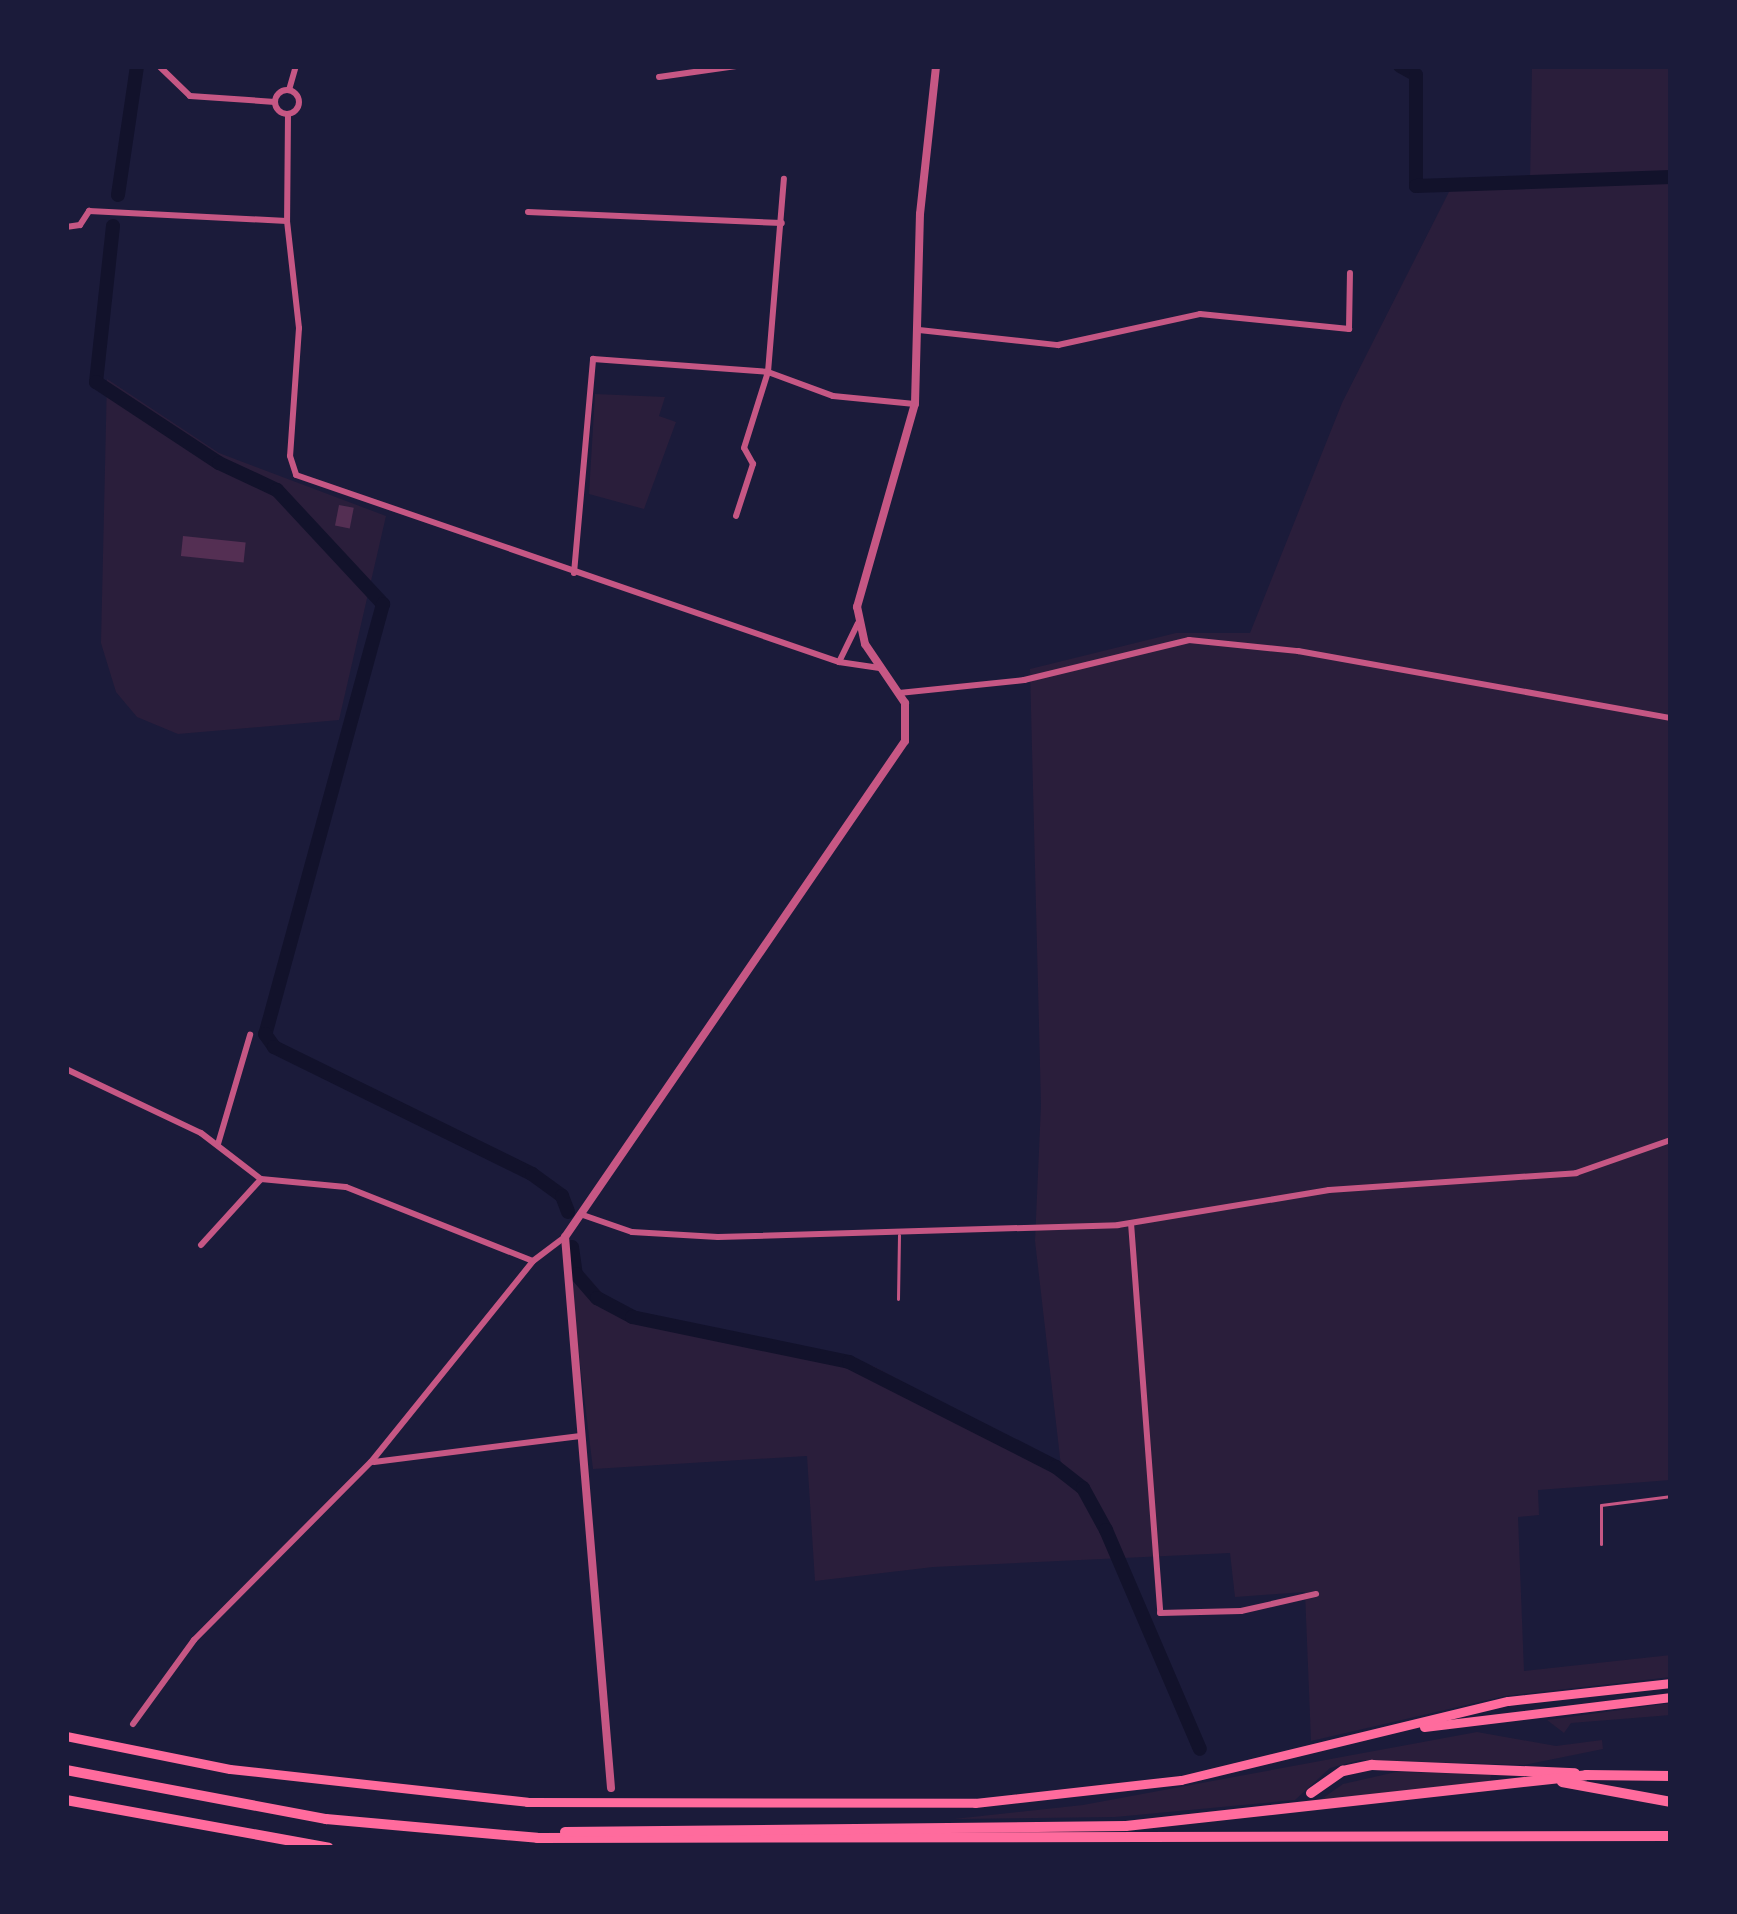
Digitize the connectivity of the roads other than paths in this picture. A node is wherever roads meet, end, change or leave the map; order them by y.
1 (159, 66) edge
2 (296, 66) edge
3 (736, 66) edge
4 (936, 66) edge
5 (659, 77) dead end
6 (289, 90) junction
7 (275, 102) junction
8 (288, 114) junction
9 (784, 179) dead end
10 (528, 212) dead end
11 (286, 221) junction
12 (783, 223) junction
13 (66, 227) edge
14 (1350, 272) dead end
15 (919, 330) junction
16 (768, 372) junction
17 (915, 404) junction
18 (736, 516) dead end
19 (574, 572) junction
20 (858, 623) junction
21 (839, 662) junction
22 (880, 668) junction
23 (899, 693) junction
24 (1671, 718) edge
25 (250, 1035) dead end
26 (66, 1069) edge
27 (1671, 1140) edge
28 (218, 1144) junction
29 (260, 1179) junction
30 (577, 1213) junction
31 (1131, 1223) junction
32 (899, 1235) junction
33 (565, 1237) junction
34 (201, 1245) dead end
35 (533, 1261) junction
36 (898, 1299) dead end
37 (580, 1436) junction
38 (371, 1462) junction
39 (1671, 1496) edge
40 (1601, 1544) dead end
41 (1316, 1594) dead end
42 (1671, 1683) edge
43 (1671, 1697) edge
44 (134, 1724) dead end
45 (1400, 1729) junction
46 (66, 1736) edge
47 (66, 1770) edge
48 (1586, 1775) junction
49 (1671, 1776) edge
50 (1552, 1779) junction
51 (611, 1787) dead end
52 (1311, 1793) dead end
53 (66, 1800) edge
54 (1671, 1802) edge
55 (1671, 1836) edge
56 (514, 1837) junction
57 (329, 1848) edge

1 - 7 street
2 - 6 street
3 - 5 street
4 - 15 street
6 - 7 street
6 - 8 street
7 - 8 street
8 - 11 street
9 - 12 street
10 - 12 street
11 - 13 street
11 - 19 street
12 - 16 street
14 - 15 street
15 - 17 street
16 - 17 street
16 - 18 street
16 - 19 street
17 - 20 street
19 - 21 street
20 - 21 street
20 - 22 street
21 - 22 street
22 - 23 street
23 - 24 street
23 - 30 street
25 - 28 street
26 - 28 street
27 - 31 street
28 - 29 street
29 - 34 street
29 - 35 street
30 - 32 street
30 - 33 street
31 - 32 street
31 - 41 street
32 - 36 lane
33 - 35 street
33 - 37 street
35 - 38 street
37 - 38 street
37 - 51 street
38 - 44 street
39 - 40 lane
42 - 45 main road
43 - 45 main road
45 - 46 main road
47 - 56 highway
48 - 49 highway
48 - 50 highway
48 - 52 highway
50 - 54 highway
50 - 56 highway
53 - 57 highway
55 - 56 highway

